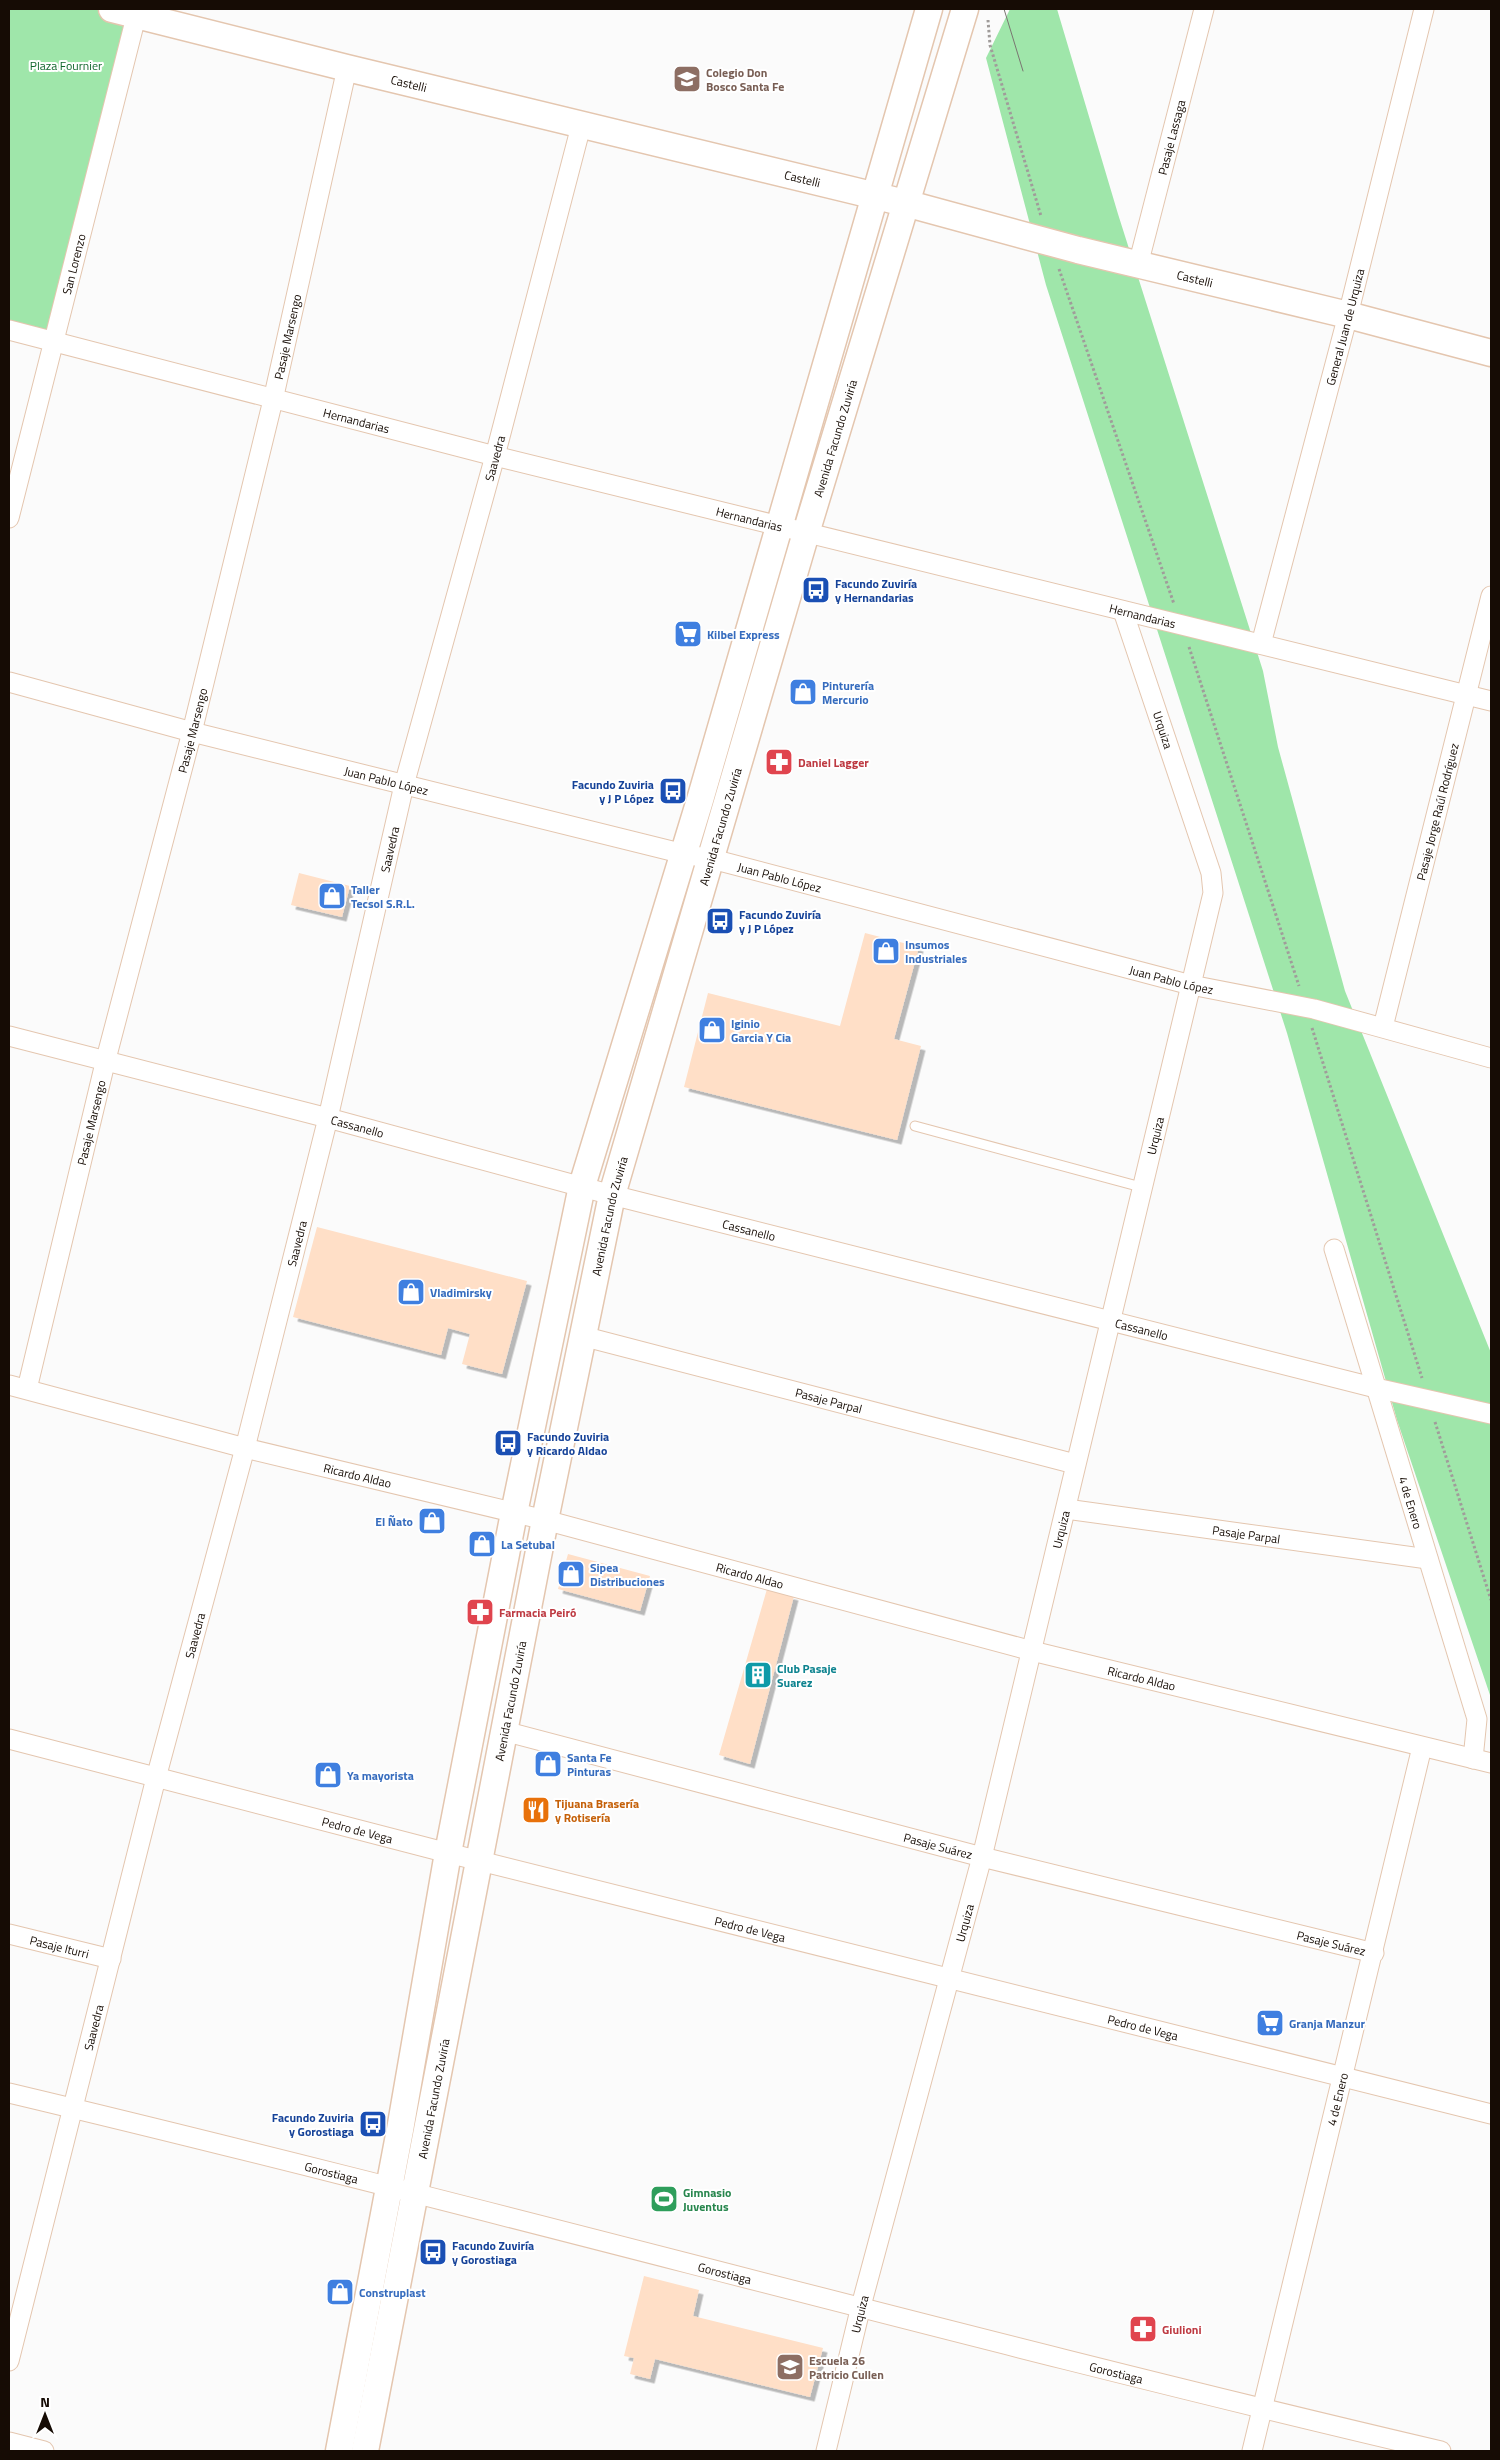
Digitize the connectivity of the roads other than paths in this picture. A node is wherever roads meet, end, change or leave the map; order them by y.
1 (112, 9) edge
2 (928, 9) edge
3 (948, 9) edge
4 (1204, 9) edge
5 (1424, 9) edge
6 (138, 12) edge
7 (976, 13) edge
8 (347, 68) junction
9 (937, 100) junction
10 (581, 126) junction
11 (875, 196) junction
12 (905, 203) junction
13 (1138, 265) junction
14 (1348, 315) junction
15 (9, 330) edge
16 (54, 341) junction
17 (1491, 353) edge
18 (273, 400) junction
19 (495, 456) junction
20 (9, 518) edge
21 (780, 527) junction
22 (806, 533) junction
23 (1491, 596) edge
24 (1123, 611) junction
25 (1261, 644) junction
26 (9, 682) edge
27 (1466, 695) junction
28 (1491, 701) edge
29 (192, 732) junction
30 (404, 785) junction
31 (684, 854) junction
32 (712, 859) junction
33 (1191, 985) junction
34 (1383, 1027) junction
35 (9, 1036) edge
36 (1491, 1058) edge
37 (106, 1059) junction
38 (328, 1118) junction
39 (915, 1126) dead end
40 (582, 1186) junction
41 (1141, 1187) junction
42 (612, 1195) junction
43 (1334, 1249) dead end
44 (1109, 1320) junction
45 (582, 1336) junction
46 (18, 1387) edge
47 (1376, 1388) junction
48 (1491, 1414) edge
49 (245, 1448) junction
50 (1075, 1464) junction
51 (1066, 1508) junction
52 (514, 1513) junction
53 (545, 1520) junction
54 (1428, 1559) junction
55 (1032, 1651) junction
56 (504, 1730) junction
57 (9, 1739) edge
58 (1422, 1747) junction
59 (1482, 1761) edge
60 (156, 1778) junction
61 (448, 1853) junction
62 (982, 1857) junction
63 (478, 1860) junction
64 (9, 1934) edge
65 (1374, 1953) junction
66 (111, 1959) junction
67 (950, 1977) junction
68 (1343, 2076) junction
69 (9, 2093) edge
70 (73, 2108) junction
71 (1491, 2114) edge
72 (401, 2190) junction
73 (862, 2306) junction
74 (9, 2360) edge
75 (1263, 2410) junction
76 (9, 2442) edge
77 (44, 2451) edge
78 (339, 2451) edge
79 (365, 2451) edge
80 (826, 2451) edge
81 (1252, 2451) edge
82 (1441, 2451) edge

1 - 6 main road, Castelli
2 - 11 main road, Avenida Facundo Zuviría
3 - 9 main road
4 - 13 street, Pasaje Lassaga
5 - 14 street, General Juan de Urquiza
6 - 8 main road, Castelli
6 - 16 street, San Lorenzo
7 - 9 main road, Avenida Facundo Zuviría
8 - 10 main road, Castelli
8 - 18 street, Pasaje Marsengo
9 - 12 main road, Avenida Facundo Zuviría
10 - 11 main road, Castelli
10 - 19 street, Saavedra
11 - 12 main road, Castelli
11 - 21 main road, Avenida Facundo Zuviría
12 - 13 main road, Castelli
12 - 22 main road, Avenida Facundo Zuviría
13 - 14 main road, Castelli
14 - 17 main road, Castelli
14 - 25 street, General Juan de Urquiza
15 - 16 street, Hernandarias
16 - 18 street, Hernandarias
16 - 20 street, San Lorenzo
18 - 19 street, Hernandarias
18 - 29 street, Pasaje Marsengo
19 - 21 street, Hernandarias
19 - 30 street, Saavedra
21 - 22 street, Hernandarias
21 - 31 main road, Avenida Facundo Zuviría
22 - 24 street, Hernandarias
22 - 32 main road, Avenida Facundo Zuviría
23 - 27 street, Pasaje Jorge Raúl Rodríguez
24 - 25 street, Hernandarias
24 - 33 street, Urquiza
25 - 27 street, Hernandarias
26 - 29 street, Juan Pablo López
27 - 28 street, Hernandarias
27 - 34 street, Pasaje Jorge Raúl Rodríguez
29 - 30 street, Juan Pablo López
29 - 37 street, Pasaje Marsengo
30 - 31 street, Juan Pablo López
30 - 38 street, Saavedra
31 - 32 street, Juan Pablo López
31 - 40 main road, Avenida Facundo Zuviría
32 - 33 street, Juan Pablo López
32 - 42 main road, Avenida Facundo Zuviría
33 - 34 street, Juan Pablo López
33 - 41 street, Urquiza
34 - 36 street, Juan Pablo López
35 - 37 street, Cassanello
37 - 38 street, Cassanello
37 - 46 street, Pasaje Marsengo
38 - 40 street, Cassanello
38 - 49 street, Saavedra
39 - 41 lane
40 - 42 street, Cassanello
40 - 52 main road, Avenida Facundo Zuviría
41 - 44 street, Urquiza
42 - 44 street, Cassanello
42 - 45 main road, Avenida Facundo Zuviría
43 - 47 street, 4 de Enero
44 - 47 street, Cassanello
44 - 50 street, Urquiza
45 - 50 street, Pasaje Parpal
45 - 53 main road, Avenida Facundo Zuviría
46 - 49 street, Ricardo Aldao
47 - 48 street, Cassanello
47 - 54 street, 4 de Enero
49 - 52 street, Ricardo Aldao
49 - 60 street, Saavedra
50 - 51 street, Urquiza
51 - 54 street, Pasaje Parpal
51 - 55 street, Urquiza
52 - 53 street, Ricardo Aldao
52 - 61 main road, Avenida Facundo Zuviría
53 - 55 street, Ricardo Aldao
53 - 56 main road, Avenida Facundo Zuviría
54 - 59 street, 4 de Enero
55 - 58 street, Ricardo Aldao
55 - 62 street, Urquiza
56 - 62 street, Pasaje Suárez
56 - 63 main road, Avenida Facundo Zuviría
57 - 60 street, Pedro de Vega
58 - 59 street, Ricardo Aldao
58 - 65 street, 4 de Enero
60 - 61 street, Pedro de Vega
60 - 66 street, Saavedra
61 - 63 street, Pedro de Vega
61 - 72 main road, Avenida Facundo Zuviría
62 - 65 street, Pasaje Suárez
62 - 67 street, Urquiza
63 - 67 street, Pedro de Vega
63 - 72 main road, Avenida Facundo Zuviría
64 - 66 street, Pasaje Iturri
65 - 68 street, 4 de Enero
66 - 70 street, Saavedra
67 - 68 street, Pedro de Vega
67 - 73 street, Urquiza
68 - 71 street, Pedro de Vega
68 - 75 street, 4 de Enero
69 - 70 street, Gorostiaga
70 - 72 street, Gorostiaga
70 - 74 street, Saavedra
72 - 73 street, Gorostiaga
72 - 78 main road, Avenida Facundo Zuviría
72 - 79 main road, Avenida Facundo Zuviría
73 - 75 street, Gorostiaga
73 - 80 street, Urquiza
75 - 81 street, 4 de Enero
75 - 82 street, Gorostiaga
76 - 77 street

